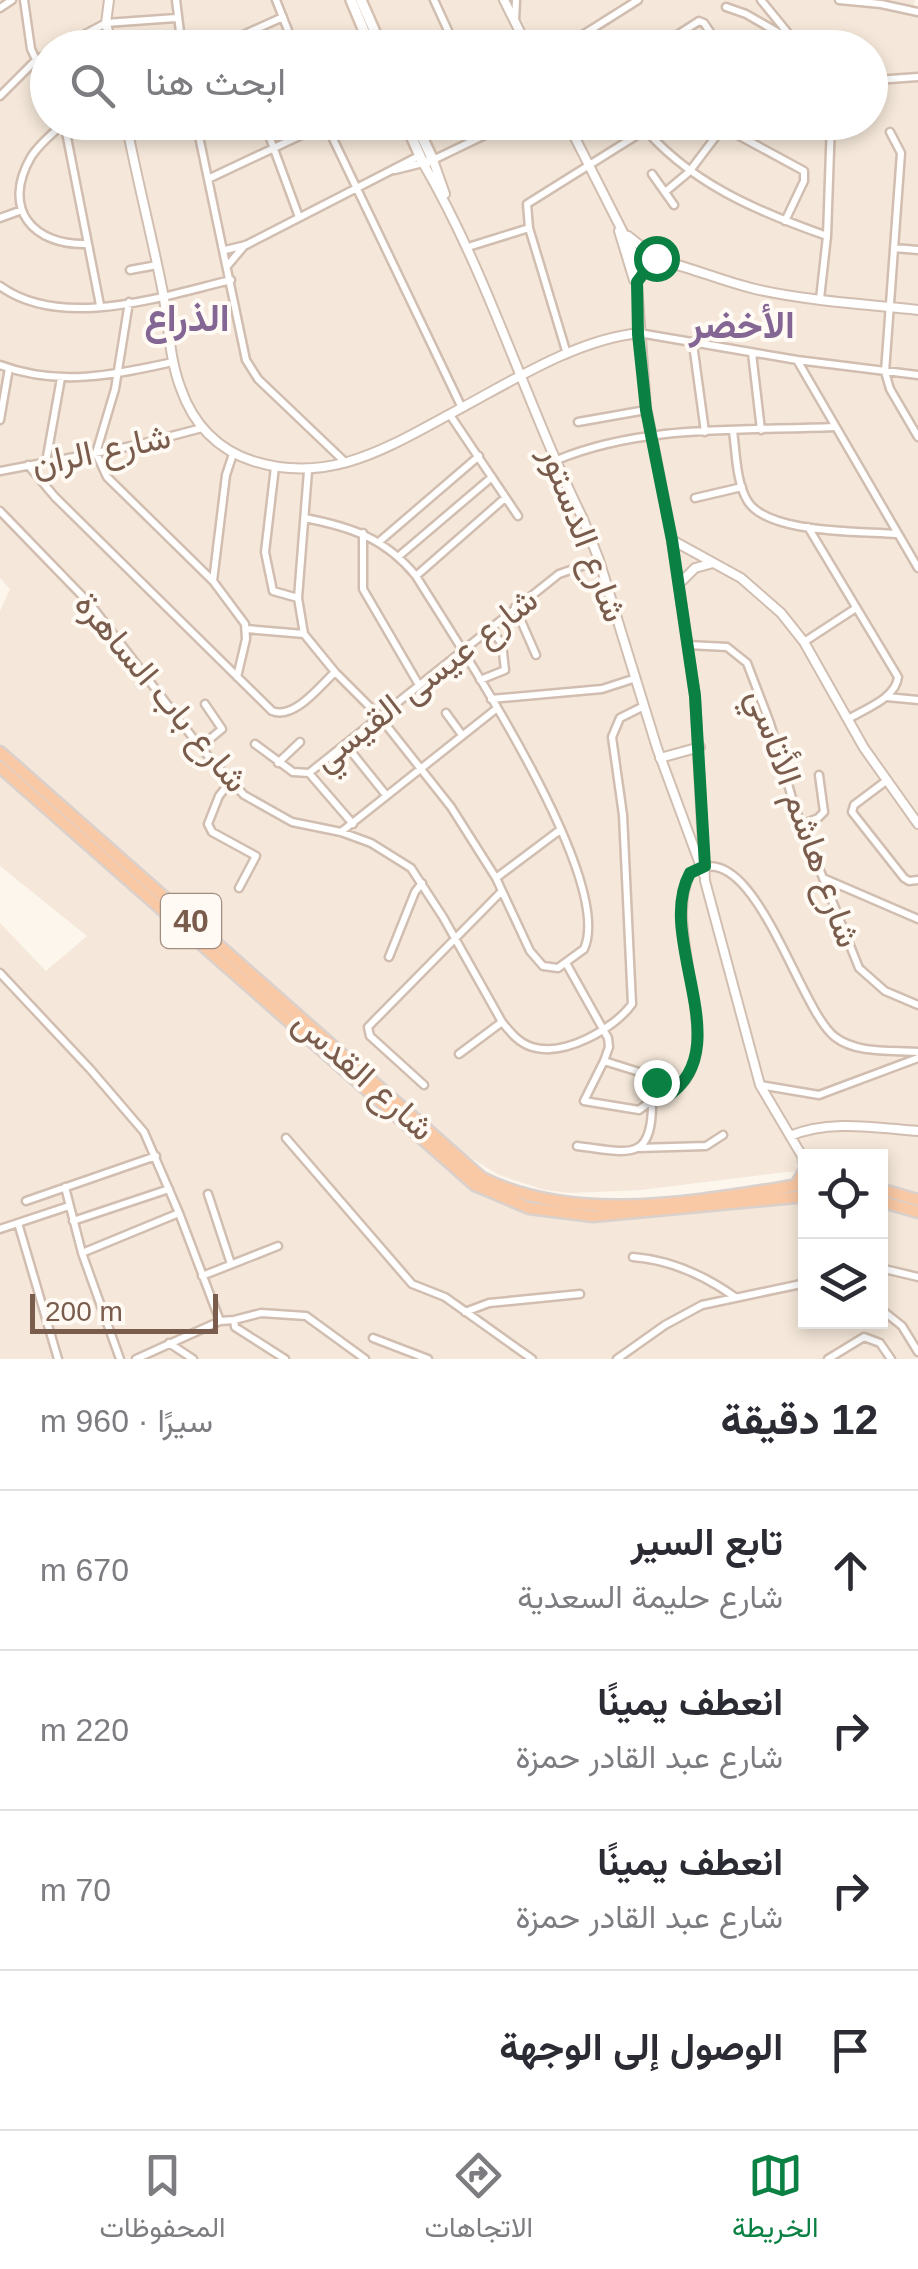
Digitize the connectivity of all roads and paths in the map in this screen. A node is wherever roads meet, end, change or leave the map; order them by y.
1 (12, 0) edge
2 (24, 0) edge
3 (109, 0) edge
4 (176, 0) edge
5 (276, 0) edge
6 (351, 0) edge
7 (362, 0) edge
8 (434, 0) edge
9 (504, 0) edge
10 (516, 0) edge
11 (638, 0) edge
12 (761, 0) edge
13 (839, 0) edge
14 (726, 7) dead end
15 (0, 8) edge
16 (918, 12) edge
17 (284, 17) junction
18 (176, 18) junction
19 (106, 23) junction
20 (515, 23) junction
21 (30, 30) edge
22 (93, 30) edge
23 (108, 30) edge
24 (178, 30) edge
25 (256, 30) edge
26 (289, 30) edge
27 (364, 30) edge
28 (374, 30) edge
29 (448, 30) edge
30 (519, 30) edge
31 (590, 30) edge
32 (686, 30) edge
33 (707, 30) edge
34 (774, 30) edge
35 (784, 30) edge
36 (30, 66) edge
37 (918, 77) edge
38 (888, 79) edge
39 (0, 96) edge
40 (890, 132) dead end
41 (48, 140) edge
42 (67, 140) edge
43 (130, 140) edge
44 (200, 140) edge
45 (270, 140) edge
46 (294, 140) edge
47 (334, 140) edge
48 (415, 140) edge
49 (420, 140) edge
50 (464, 140) edge
51 (576, 140) edge
52 (629, 140) edge
53 (656, 140) edge
54 (712, 140) edge
55 (749, 140) edge
56 (829, 140) edge
57 (274, 151) junction
58 (426, 158) junction
59 (588, 165) junction
60 (689, 172) junction
61 (652, 174) dead end
62 (208, 178) junction
63 (358, 188) junction
64 (665, 192) junction
65 (674, 205) dead end
66 (22, 210) junction
67 (299, 217) junction
68 (0, 218) edge
69 (784, 221) junction
70 (529, 228) junction
71 (622, 230) junction
72 (826, 236) junction
73 (88, 244) junction
74 (246, 244) junction
75 (468, 247) junction
76 (894, 248) junction
77 (225, 250) junction
78 (918, 250) edge
79 (632, 259) junction
80 (657, 260) junction
81 (157, 265) junction
82 (228, 265) junction
83 (130, 270) dead end
84 (231, 280) junction
85 (636, 285) junction
86 (0, 286) edge
87 (164, 295) junction
88 (820, 299) junction
89 (129, 302) junction
90 (100, 306) junction
91 (890, 307) junction
92 (918, 310) edge
93 (642, 336) junction
94 (693, 344) junction
95 (752, 353) junction
96 (567, 354) junction
97 (797, 360) junction
98 (172, 362) junction
99 (0, 364) edge
100 (9, 368) junction
101 (885, 372) junction
102 (118, 374) junction
103 (918, 375) edge
104 (520, 376) junction
105 (61, 378) junction
106 (462, 408) junction
107 (646, 410) junction
108 (450, 414) junction
109 (0, 420) edge
110 (578, 422) dead end
111 (834, 427) junction
112 (202, 428) junction
113 (732, 430) junction
114 (761, 430) junction
115 (706, 432) junction
116 (650, 436) junction
117 (918, 437) edge
118 (96, 453) junction
119 (233, 454) junction
120 (479, 456) junction
121 (557, 460) junction
122 (46, 462) junction
123 (346, 463) junction
124 (28, 465) junction
125 (275, 467) junction
126 (0, 470) edge
127 (308, 470) junction
128 (492, 476) junction
129 (742, 487) junction
130 (505, 498) junction
131 (694, 498) dead end
132 (0, 511) edge
133 (518, 516) dead end
134 (305, 518) junction
135 (808, 527) junction
136 (363, 533) junction
137 (897, 534) junction
138 (672, 540) junction
139 (380, 541) junction
140 (399, 556) junction
141 (599, 560) junction
142 (713, 563) junction
143 (918, 568) edge
144 (416, 576) junction
145 (214, 582) junction
146 (680, 585) junction
147 (298, 598) junction
148 (515, 607) junction
149 (856, 608) junction
150 (246, 628) junction
151 (490, 628) junction
152 (304, 634) junction
153 (804, 642) junction
154 (688, 645) junction
155 (462, 651) junction
156 (536, 654) dead end
157 (335, 672) junction
158 (636, 678) junction
159 (237, 679) junction
160 (480, 680) junction
161 (419, 684) junction
162 (886, 697) junction
163 (491, 699) junction
164 (918, 700) edge
165 (205, 704) dead end
166 (644, 706) junction
167 (496, 708) junction
168 (446, 713) dead end
169 (380, 716) junction
170 (848, 719) junction
171 (462, 734) junction
172 (300, 742) dead end
173 (255, 744) dead end
174 (345, 744) junction
175 (200, 747) junction
176 (700, 747) junction
177 (0, 752) edge
178 (660, 758) junction
179 (278, 763) junction
180 (421, 767) junction
181 (1, 768) edge
182 (309, 773) junction
183 (819, 775) dead end
184 (886, 780) junction
185 (230, 782) junction
186 (386, 795) junction
187 (918, 802) edge
188 (702, 806) junction
189 (907, 811) junction
190 (680, 813) junction
191 (353, 824) junction
192 (803, 824) junction
193 (918, 824) edge
194 (560, 830) junction
195 (341, 832) junction
196 (703, 870) junction
197 (496, 878) junction
198 (823, 878) junction
199 (918, 880) edge
200 (422, 883) junction
201 (239, 888) dead end
202 (503, 891) junction
203 (918, 919) edge
204 (456, 940) junction
205 (389, 957) dead end
206 (566, 963) junction
207 (0, 973) edge
208 (918, 1005) edge
209 (502, 1022) junction
210 (603, 1028) junction
211 (460, 1054) dead end
212 (918, 1055) edge
213 (604, 1061) junction
214 (424, 1085) dead end
215 (760, 1085) junction
216 (666, 1097) junction
217 (652, 1100) junction
218 (918, 1130) edge
219 (723, 1135) dead end
220 (790, 1136) junction
221 (286, 1138) dead end
222 (577, 1146) dead end
223 (637, 1148) junction
224 (798, 1150) edge
225 (156, 1156) junction
226 (798, 1184) edge
227 (64, 1187) junction
228 (170, 1189) junction
229 (888, 1191) edge
230 (208, 1194) dead end
231 (798, 1197) edge
232 (918, 1200) edge
233 (26, 1201) dead end
234 (888, 1204) edge
235 (69, 1206) junction
236 (918, 1212) edge
237 (180, 1213) junction
238 (73, 1221) junction
239 (18, 1223) junction
240 (0, 1229) edge
241 (278, 1246) dead end
242 (82, 1252) junction
243 (633, 1257) dead end
244 (231, 1264) junction
245 (888, 1270) edge
246 (202, 1276) junction
247 (918, 1276) edge
248 (798, 1285) edge
249 (580, 1294) dead end
250 (735, 1297) junction
251 (465, 1312) junction
252 (888, 1315) edge
253 (235, 1319) junction
254 (220, 1321) junction
255 (372, 1338) dead end
256 (168, 1343) junction
257 (918, 1352) edge
258 (58, 1359) edge
259 (120, 1359) edge
260 (136, 1359) edge
261 (193, 1359) edge
262 (285, 1359) edge
263 (365, 1359) edge
264 (428, 1359) edge
265 (532, 1359) edge
266 (617, 1359) edge
267 (828, 1359) edge
268 (891, 1359) edge

1 - 15 street
2 - 21 street
3 - 19 street
4 - 18 street
5 - 17 street
6 - 27 main road
7 - 28 main road
8 - 29 street
9 - 20 street
10 - 20 street
11 - 31 street
12 - 35 street
13 - 16 street
14 - 34 street
17 - 25 street
17 - 26 street
18 - 19 street
18 - 24 street
19 - 22 street
19 - 23 street
20 - 30 street
32 - 33 street
36 - 39 street
37 - 38 street
40 - 76 street
41 - 66 street
42 - 73 street
43 - 81 street
44 - 62 street
45 - 57 street
46 - 57 street
47 - 63 street
48 - 58 main road, شارع الدستور
49 - 58 main road, شارع الدستور
50 - 58 street
51 - 59 street
52 - 59 street
53 - 60 street
54 - 60 street
55 - 69 street
56 - 72 street
57 - 62 street
57 - 67 street
58 - 63 street
58 - 75 street, شارع الدستور
59 - 70 street
59 - 71 street
60 - 64 street
60 - 69 street
61 - 64 street
62 - 77 street
63 - 67 street
63 - 106 street
64 - 65 street
66 - 68 street
66 - 73 street
67 - 74 street
69 - 72 street
70 - 75 street
70 - 96 street
71 - 79 street
71 - 80 street
72 - 88 street
73 - 90 street
74 - 77 street
74 - 82 street
75 - 104 street, شارع الدستور
76 - 78 street
76 - 91 street
77 - 82 street
79 - 80 street
79 - 85 street
80 - 85 street
80 - 88 street
81 - 83 street
81 - 87 street
82 - 84 street
84 - 87 street
84 - 123 street
85 - 93 street
86 - 90 street
87 - 89 street
87 - 98 street
88 - 91 street
89 - 90 street
89 - 102 street
91 - 92 street
91 - 101 street
93 - 94 street
93 - 96 street
93 - 107 street
94 - 95 street
94 - 115 street
95 - 97 street
95 - 114 street
96 - 104 street
97 - 101 street
97 - 111 street
98 - 102 street
98 - 112 street
99 - 100 street
100 - 105 street
100 - 109 street
101 - 103 street
101 - 117 street
102 - 105 street
102 - 118 street
104 - 106 street
104 - 121 street, شارع الدستور
105 - 122 street
106 - 108 street
107 - 110 street
107 - 116 street
108 - 120 street
108 - 123 street
111 - 114 street
111 - 137 street
112 - 118 street, شارع الران
112 - 119 street
113 - 114 street
113 - 115 street
113 - 129 street
115 - 116 street
116 - 121 street
116 - 138 street
118 - 122 street, شارع الران
118 - 145 street
119 - 125 street
119 - 145 street
120 - 128 street
120 - 139 street
121 - 141 street, شارع الدستور
122 - 124 street, شارع الران
123 - 127 street
124 - 126 street, شارع الران
124 - 159 street
125 - 127 street
125 - 147 street
127 - 134 street
128 - 130 street
128 - 140 street
129 - 131 street
129 - 135 street
130 - 133 street
130 - 144 street
132 - 175 street, شارع باب الساهرة
134 - 136 street
134 - 147 street
135 - 137 street
135 - 149 street
136 - 139 street
136 - 161 street
137 - 143 street
138 - 142 street
138 - 146 street
139 - 140 street
140 - 144 street
141 - 148 street, شارع عيسى القيسي
141 - 158 street, شارع الدستور
142 - 146 street
142 - 153 street
144 - 155 street
145 - 150 street
146 - 154 street
147 - 152 street
148 - 151 street, شارع عيسى القيسي
148 - 156 street
149 - 153 street
149 - 162 street
150 - 152 street
150 - 159 street
151 - 155 street, شارع عيسى القيسي
151 - 160 street
152 - 157 street
153 - 170 street
154 - 176 street
154 - 192 street, شارع هاشم الأتاسي
155 - 160 street
155 - 161 street, شارع عيسى القيسي
157 - 159 street
157 - 169 street
158 - 163 street
158 - 166 street, شارع الدستور
160 - 163 street
161 - 169 street, شارع عيسى القيسي
162 - 164 street
162 - 170 street
163 - 167 street
165 - 175 street
166 - 178 street, شارع الدستور
166 - 210 street, شارع باب الساهرة
167 - 171 street
167 - 194 street
168 - 171 street
169 - 174 street, شارع عيسى القيسي
169 - 180 street
170 - 184 street
171 - 180 street
172 - 179 street
173 - 179 street, شارع عيسى القيسي
174 - 182 street, شارع عيسى القيسي
174 - 186 street
175 - 185 street, شارع باب الساهرة
176 - 178 street
176 - 188 street
177 - 226 highway, شارع القدس / 40
178 - 190 street, شارع الدستور
179 - 182 street, شارع عيسى القيسي
180 - 186 street
180 - 197 street
181 - 231 highway, شارع القدس / 40
182 - 191 street
183 - 192 street
184 - 189 street
184 - 199 street
185 - 195 street, شارع باب الساهرة
185 - 201 street
186 - 191 street
187 - 189 street
188 - 190 street
188 - 196 street
189 - 193 street
190 - 196 street, شارع الدستور
191 - 195 street
192 - 198 street, شارع هاشم الأتاسي
194 - 197 street
194 - 206 street
195 - 200 street, شارع باب الساهرة
196 - 212 street
196 - 215 street
196 - 216 street
197 - 202 street
198 - 203 street
198 - 208 street, شارع هاشم الأتاسي
200 - 204 street, شارع باب الساهرة
200 - 205 street
202 - 204 street
202 - 206 street
204 - 209 street, شارع باب الساهرة
204 - 214 street
206 - 210 street
207 - 225 street
209 - 210 street, شارع باب الساهرة
209 - 211 street
210 - 213 street
212 - 215 street
213 - 216 street
213 - 217 street
215 - 220 street
216 - 217 street
217 - 223 street
218 - 220 street
219 - 223 street
220 - 224 street
221 - 251 street
222 - 223 street
225 - 227 street
225 - 228 street
227 - 233 street
227 - 235 street
228 - 237 street
228 - 238 street
229 - 232 highway
230 - 244 street
234 - 236 highway
235 - 238 street
235 - 239 street
237 - 242 street
237 - 246 street
238 - 242 street
239 - 240 street
239 - 258 street
241 - 244 street
242 - 259 street
243 - 250 street
244 - 246 street
245 - 247 street
246 - 254 street
248 - 250 street
249 - 251 street
250 - 266 street
251 - 265 street
252 - 257 street
253 - 254 street
253 - 262 street
253 - 263 street
254 - 256 street
255 - 264 street
256 - 260 street
256 - 261 street
267 - 268 street

